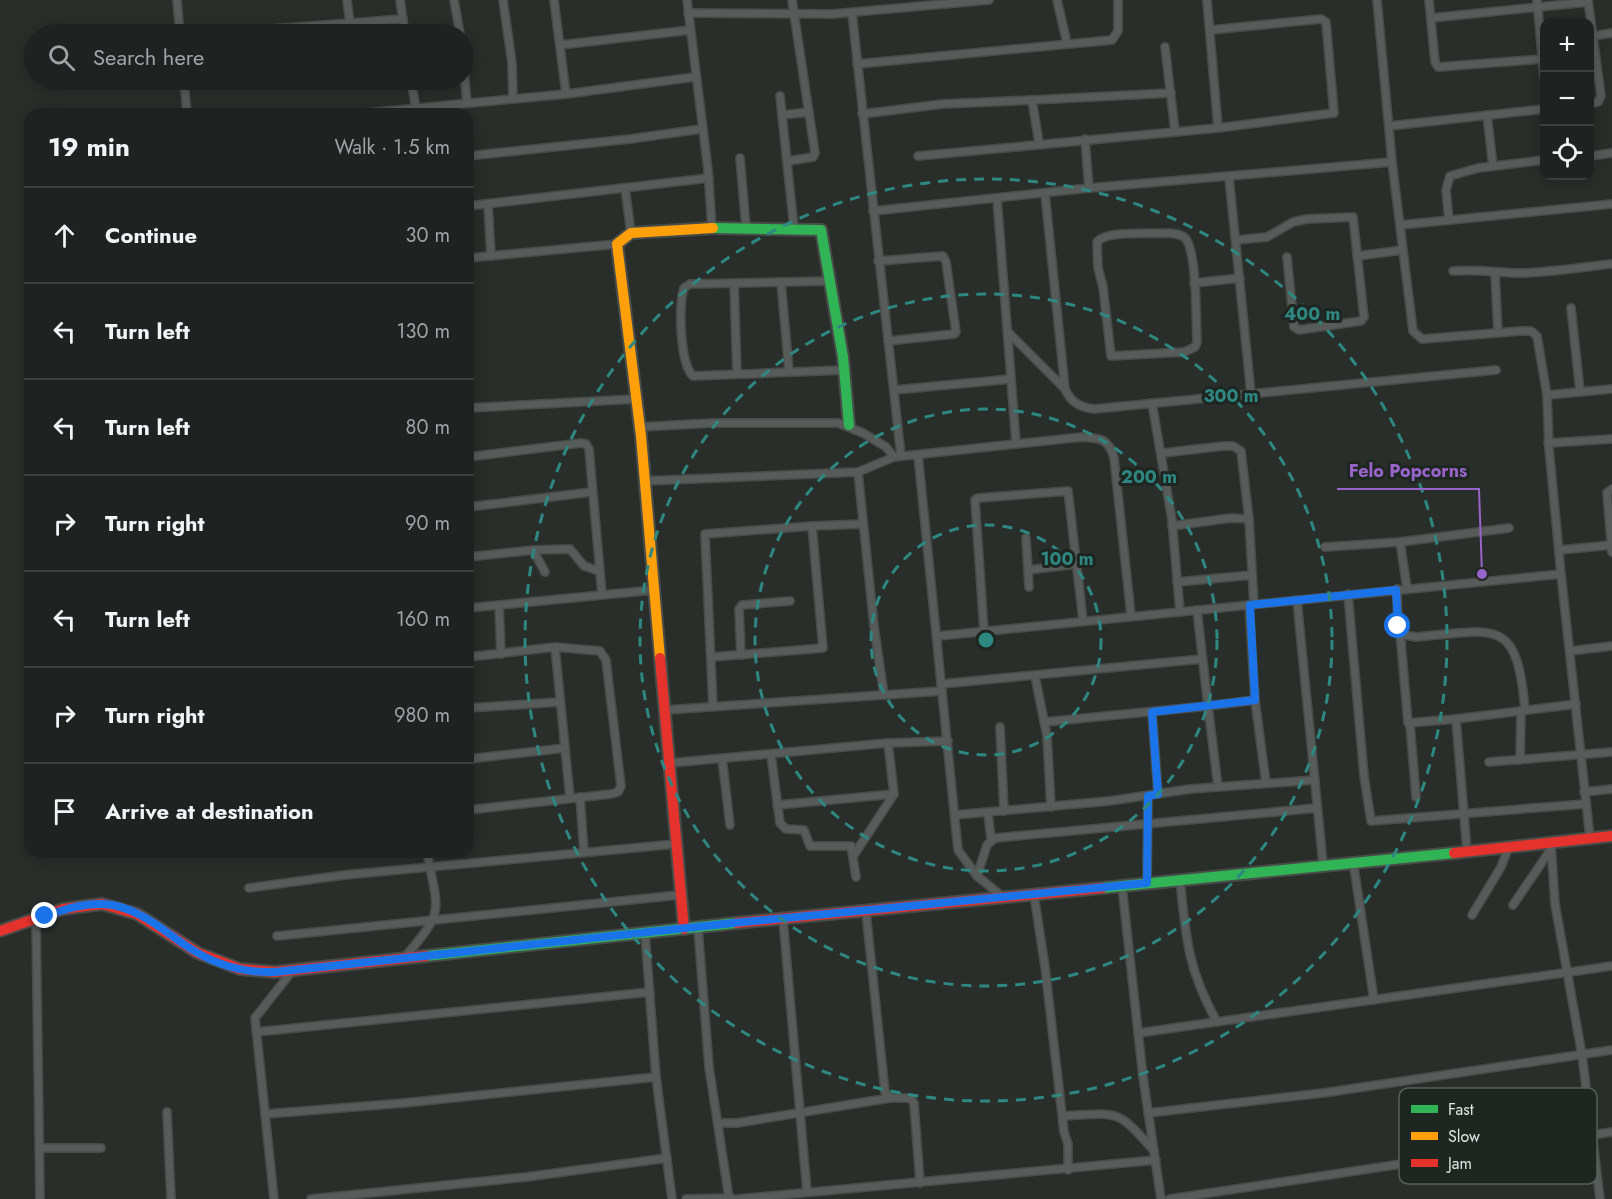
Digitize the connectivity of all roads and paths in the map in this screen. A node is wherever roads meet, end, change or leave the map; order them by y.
1 (177, 0) edge
2 (347, 0) edge
3 (400, 0) edge
4 (454, 0) edge
5 (503, 0) edge
6 (554, 0) edge
7 (687, 0) edge
8 (792, 0) edge
9 (989, 0) edge
10 (1057, 0) edge
11 (1118, 0) edge
12 (1207, 0) edge
13 (1377, 0) edge
14 (1429, 0) edge
15 (1588, 1) edge
16 (1538, 3) edge
17 (688, 13) junction
18 (852, 13) junction
19 (794, 15) junction
20 (1431, 18) junction
21 (1590, 18) edge
22 (403, 20) junction
23 (179, 24) edge
24 (350, 24) joint
25 (404, 24) edge
26 (458, 24) edge
27 (1540, 25) edge
28 (690, 30) junction
29 (1210, 30) junction
30 (1612, 33) edge
31 (1594, 36) edge
32 (1067, 43) junction
33 (1594, 44) edge
34 (560, 45) junction
35 (1165, 47) dead end
36 (1540, 59) edge
37 (857, 64) junction
38 (695, 77) junction
39 (185, 90) edge
40 (413, 90) edge
41 (465, 90) edge
42 (1171, 93) junction
43 (566, 94) junction
44 (780, 96) dead end
45 (513, 99) junction
46 (1032, 100) junction
47 (466, 103) junction
48 (1594, 103) edge
49 (186, 108) edge
50 (416, 108) edge
51 (435, 108) edge
52 (1540, 110) edge
53 (809, 112) junction
54 (862, 114) junction
55 (782, 115) junction
56 (1487, 115) junction
57 (1389, 126) junction
58 (1218, 128) junction
59 (701, 129) junction
60 (1175, 131) junction
61 (1085, 139) junction
62 (1039, 143) junction
63 (1612, 153) edge
64 (474, 155) edge
65 (1594, 155) edge
66 (918, 156) dead end
67 (740, 158) dead end
68 (788, 161) junction
69 (1540, 161) edge
70 (1392, 162) junction
71 (1493, 166) junction
72 (1229, 177) junction
73 (708, 178) junction
74 (625, 188) junction
75 (1089, 188) junction
76 (1045, 193) junction
77 (997, 198) junction
78 (488, 204) junction
79 (1612, 204) edge
80 (474, 205) edge
81 (873, 211) junction
82 (1449, 220) junction
83 (1400, 225) junction
84 (712, 228) junction
85 (746, 228) junction
86 (794, 228) junction
87 (631, 233) junction
88 (1236, 240) junction
89 (617, 244) junction
90 (1403, 250) junction
91 (491, 256) junction
92 (1357, 256) junction
93 (474, 257) edge
94 (1287, 257) dead end
95 (878, 261) junction
96 (1612, 264) edge
97 (1453, 271) dead end
98 (1495, 273) junction
99 (1240, 278) junction
100 (831, 281) junction
101 (781, 282) junction
102 (734, 283) junction
103 (1194, 283) junction
104 (1571, 308) dead end
105 (1008, 332) junction
106 (1498, 333) junction
107 (888, 341) junction
108 (844, 370) junction
109 (1496, 370) dead end
110 (789, 371) junction
111 (736, 374) junction
112 (1011, 379) junction
113 (1065, 388) junction
114 (1612, 389) edge
115 (894, 390) junction
116 (1580, 391) junction
117 (1251, 394) junction
118 (1547, 395) junction
119 (636, 399) junction
120 (1152, 403) junction
121 (474, 408) edge
122 (849, 425) junction
123 (639, 427) junction
124 (1612, 439) edge
125 (1016, 443) junction
126 (1548, 443) junction
127 (1162, 453) junction
128 (918, 454) junction
129 (474, 456) edge
130 (897, 456) junction
131 (858, 472) junction
132 (644, 482) junction
133 (1612, 489) edge
134 (592, 492) junction
135 (474, 506) edge
136 (1249, 519) junction
137 (863, 524) junction
138 (812, 526) junction
139 (1172, 526) junction
140 (1509, 528) dead end
141 (1026, 538) dead end
142 (1400, 542) junction
143 (1325, 547) dead end
144 (1611, 549) edge
145 (533, 550) junction
146 (1560, 550) junction
147 (474, 556) edge
148 (1077, 564) junction
149 (1028, 570) junction
150 (599, 571) junction
151 (545, 572) dead end
152 (1561, 574) junction
153 (1252, 575) junction
154 (1178, 582) junction
155 (1029, 587) dead end
156 (1407, 588) junction
157 (654, 590) junction
158 (1396, 590) junction
159 (602, 594) junction
160 (1348, 594) junction
161 (1297, 600) junction
162 (790, 601) dead end
163 (499, 605) junction
164 (1252, 605) junction
165 (474, 607) edge
166 (1197, 610) junction
167 (1180, 612) junction
168 (1131, 615) junction
169 (1083, 620) junction
170 (984, 631) junction
171 (1400, 632) junction
172 (938, 636) junction
173 (1612, 646) edge
174 (555, 647) junction
175 (1570, 651) junction
176 (501, 654) junction
177 (741, 655) junction
178 (474, 656) edge
179 (711, 657) junction
180 (1202, 659) junction
181 (1035, 676) junction
182 (942, 688) junction
183 (884, 695) junction
184 (1255, 700) junction
185 (560, 702) junction
186 (1576, 704) junction
187 (713, 706) junction
188 (1208, 706) junction
189 (474, 708) edge
190 (665, 710) junction
191 (1523, 710) junction
192 (1152, 712) junction
193 (1456, 719) junction
194 (1044, 722) junction
195 (1410, 724) junction
196 (1000, 727) dead end
197 (948, 741) junction
198 (888, 743) junction
199 (565, 748) junction
200 (1612, 752) edge
201 (771, 755) junction
202 (1581, 755) junction
203 (474, 758) edge
204 (722, 758) junction
205 (1520, 760) junction
206 (1489, 762) dead end
207 (670, 763) junction
208 (1315, 780) junction
209 (1266, 783) junction
210 (1218, 787) junction
211 (1612, 789) edge
212 (1584, 792) junction
213 (894, 794) junction
214 (1158, 794) junction
215 (1148, 796) junction
216 (580, 797) junction
217 (1416, 797) dead end
218 (570, 798) junction
219 (1585, 804) junction
220 (777, 805) junction
221 (1051, 807) junction
222 (1317, 808) junction
223 (474, 809) edge
224 (1004, 812) junction
225 (988, 813) junction
226 (1464, 814) junction
227 (955, 815) junction
228 (1147, 824) junction
229 (729, 825) dead end
230 (1612, 836) edge
231 (1590, 838) junction
232 (991, 839) junction
233 (676, 844) junction
234 (1551, 846) junction
235 (1508, 849) junction
236 (1467, 851) junction
237 (584, 852) junction
238 (854, 855) junction
239 (428, 858) edge
240 (1353, 861) junction
241 (1323, 864) junction
242 (430, 868) junction
243 (977, 876) junction
244 (856, 877) dead end
245 (1180, 880) junction
246 (1147, 883) junction
247 (1122, 886) junction
248 (249, 888) dead end
249 (679, 895) junction
250 (1034, 895) junction
251 (1004, 898) junction
252 (1513, 906) dead end
253 (866, 912) junction
254 (1472, 915) dead end
255 (36, 919) junction
256 (783, 919) junction
257 (434, 920) junction
258 (698, 928) junction
259 (684, 929) junction
260 (0, 931) edge
261 (645, 933) junction
262 (277, 936) dead end
263 (404, 958) junction
264 (1612, 966) edge
265 (293, 970) junction
266 (1568, 971) junction
267 (650, 992) junction
268 (1374, 1000) junction
269 (1217, 1022) junction
270 (256, 1032) junction
271 (1138, 1033) junction
272 (1612, 1050) edge
273 (1582, 1055) junction
274 (656, 1077) junction
275 (1587, 1088) edge
276 (890, 1098) junction
277 (799, 1111) junction
278 (167, 1112) dead end
279 (1148, 1113) junction
280 (265, 1114) junction
281 (1064, 1116) junction
282 (718, 1123) junction
283 (1612, 1132) edge
284 (1597, 1134) edge
285 (39, 1148) junction
286 (101, 1148) dead end
287 (1154, 1151) junction
288 (667, 1158) junction
289 (1156, 1160) junction
290 (1399, 1164) edge
291 (1068, 1170) junction
292 (1597, 1172) edge
293 (920, 1183) junction
294 (807, 1192) junction
295 (729, 1198) edge
296 (40, 1199) edge
297 (171, 1199) edge
298 (274, 1199) edge
299 (311, 1199) edge
300 (672, 1199) edge
301 (686, 1199) edge
302 (738, 1199) edge
303 (1161, 1199) edge
304 (1170, 1199) edge
305 (1600, 1199) edge

1 - 23 street
2 - 24 street
3 - 22 street
4 - 26 street
5 - 45 street
6 - 34 street
7 - 17 street
8 - 19 street
9 - 18 street
10 - 32 street
11 - 32 street
12 - 29 street
13 - 57 street
14 - 20 street
15 - 16 street
15 - 21 street
16 - 20 street
16 - 27 street
17 - 19 street
17 - 28 street
18 - 19 street
18 - 37 street
19 - 53 street
20 - 36 street
22 - 24 street
22 - 25 street
28 - 34 street
28 - 38 street
29 - 58 street
29 - 58 street
30 - 31 street
32 - 37 street
33 - 48 street
34 - 43 street
35 - 42 street
37 - 54 street
38 - 43 street
38 - 59 street
39 - 49 street
40 - 50 street
41 - 47 street
42 - 46 street
42 - 60 street
43 - 45 street
44 - 55 street
45 - 47 street
46 - 54 street
46 - 62 street
47 - 51 street
52 - 56 street
53 - 55 street
53 - 68 street
54 - 81 street
55 - 68 street
56 - 57 street
56 - 71 street
57 - 70 street
58 - 60 street
59 - 64 street
59 - 73 street
60 - 61 street
61 - 62 street
61 - 75 street
62 - 66 street
63 - 65 street
67 - 85 street
68 - 86 street
69 - 71 street
70 - 72 street
70 - 83 street
71 - 82 street
72 - 75 street
72 - 88 street
73 - 74 street
73 - 84 street
74 - 78 street
74 - 87 street
75 - 76 street
76 - 77 street
76 - 113 street
77 - 81 street
77 - 105 street
78 - 80 street
78 - 91 street
79 - 82 street
81 - 95 street
82 - 83 street
83 - 90 street
84 - 85 street
84 - 87 street
85 - 86 street
86 - 100 street
87 - 89 street
88 - 92 street
88 - 99 street
89 - 91 street
89 - 119 street
90 - 92 street
90 - 106 street
91 - 93 street
92 - 94 street
95 - 107 street
95 - 107 street
96 - 98 street
97 - 98 street
98 - 106 street
99 - 103 street
99 - 117 street
100 - 101 street
100 - 108 street
101 - 102 street
101 - 110 street
102 - 111 street
102 - 111 street
103 - 103 street
104 - 116 street
105 - 112 street
105 - 113 street
106 - 118 street
107 - 115 street
108 - 110 street
108 - 122 street
109 - 117 street
110 - 111 street
112 - 115 street
112 - 125 street
113 - 120 street
114 - 116 street
115 - 130 street
116 - 118 street
117 - 120 street
118 - 126 street
119 - 121 street
119 - 123 street
120 - 127 street
122 - 123 street
122 - 130 street
123 - 132 street
124 - 126 street
125 - 128 street
125 - 168 street
126 - 146 street
127 - 136 street
127 - 139 street
128 - 130 street
128 - 172 street
129 - 134 street
130 - 131 street
131 - 132 street
131 - 137 street
132 - 157 street
133 - 144 street
134 - 135 street
134 - 150 street
136 - 139 street
136 - 153 street
137 - 138 street
137 - 183 street
138 - 177 street
138 - 179 street
139 - 154 street
140 - 142 street
141 - 149 street
142 - 143 street
142 - 156 street
144 - 146 street
145 - 147 street
145 - 150 street
145 - 151 street
146 - 152 street
148 - 149 street
148 - 169 street
148 - 170 street
149 - 155 street
150 - 159 street
152 - 156 street
152 - 175 street
153 - 154 street
153 - 164 street
154 - 167 street
156 - 158 street
157 - 159 street
157 - 190 street
158 - 160 street
158 - 171 street
159 - 163 street
160 - 161 street
160 - 226 street
161 - 164 street
161 - 208 street
162 - 177 street
163 - 165 street
163 - 176 street
164 - 166 street
164 - 184 street
166 - 167 street
166 - 180 street
167 - 168 street
168 - 169 street
169 - 170 street
170 - 172 street
171 - 191 street
171 - 195 street
172 - 182 street
173 - 175 street
174 - 176 street
174 - 185 street
174 - 216 street
175 - 186 street
176 - 178 street
177 - 179 street
179 - 187 street
180 - 181 street
180 - 188 street
181 - 182 street
181 - 194 street
182 - 183 street
182 - 197 street
183 - 187 street
184 - 188 street
184 - 209 street
185 - 189 street
185 - 199 street
186 - 191 street
186 - 202 street
187 - 190 street
188 - 192 street
188 - 210 street
190 - 207 street
191 - 193 street
191 - 205 street
192 - 194 street
192 - 214 street
193 - 195 street
193 - 226 street
194 - 221 street
195 - 217 street
196 - 224 street
197 - 198 street
197 - 227 street
198 - 201 street
198 - 213 street
199 - 203 street
199 - 218 street
200 - 202 street
201 - 204 street
201 - 220 street
202 - 205 street
202 - 212 street
204 - 207 street
204 - 229 street
205 - 206 street
207 - 233 street
208 - 209 street
208 - 222 street
209 - 210 street
210 - 214 street
211 - 212 street
212 - 219 street
213 - 220 street
213 - 238 street
214 - 215 street
215 - 221 street
215 - 228 street
216 - 218 street
216 - 237 street
218 - 223 street
219 - 226 street
219 - 231 street
220 - 238 street
221 - 224 street
222 - 228 street
222 - 241 street
224 - 225 street
225 - 227 street
225 - 232 street
226 - 236 street
227 - 243 street
228 - 232 street
228 - 246 street
230 - 231 street
231 - 234 street
232 - 243 street
233 - 237 street
233 - 249 street
234 - 235 street
234 - 252 street
234 - 266 street
235 - 236 street
235 - 254 street
236 - 240 street
237 - 242 street
238 - 244 street
239 - 242 street
240 - 241 street
240 - 268 street
241 - 245 street
242 - 248 street
242 - 257 street
243 - 251 street
245 - 246 street
245 - 269 street
246 - 247 street
247 - 250 street
247 - 271 street
249 - 257 street
249 - 259 street
250 - 251 street
250 - 281 street
251 - 253 street
253 - 256 street
253 - 276 street
255 - 260 street
255 - 265 street
255 - 285 street
256 - 258 street
256 - 277 street
257 - 262 street
257 - 263 street
258 - 259 street
258 - 282 street
259 - 261 street
261 - 263 street
261 - 267 street
263 - 265 street
264 - 266 street
265 - 270 street
266 - 268 street
266 - 273 street
267 - 270 street
267 - 274 street
268 - 269 street
269 - 271 street
270 - 280 street
271 - 279 street
272 - 273 street
273 - 275 street
273 - 279 street
274 - 280 street
274 - 288 street
276 - 277 street
276 - 293 street
277 - 282 street
277 - 294 street
278 - 297 street
279 - 287 street
280 - 298 street
281 - 287 street
281 - 291 street
282 - 295 street
283 - 284 street
285 - 286 street
285 - 296 street
287 - 289 street
288 - 299 street
288 - 300 street
289 - 291 street
289 - 303 street
290 - 304 street
291 - 293 street
292 - 305 street
293 - 294 street
294 - 302 street
295 - 301 street
295 - 302 street

